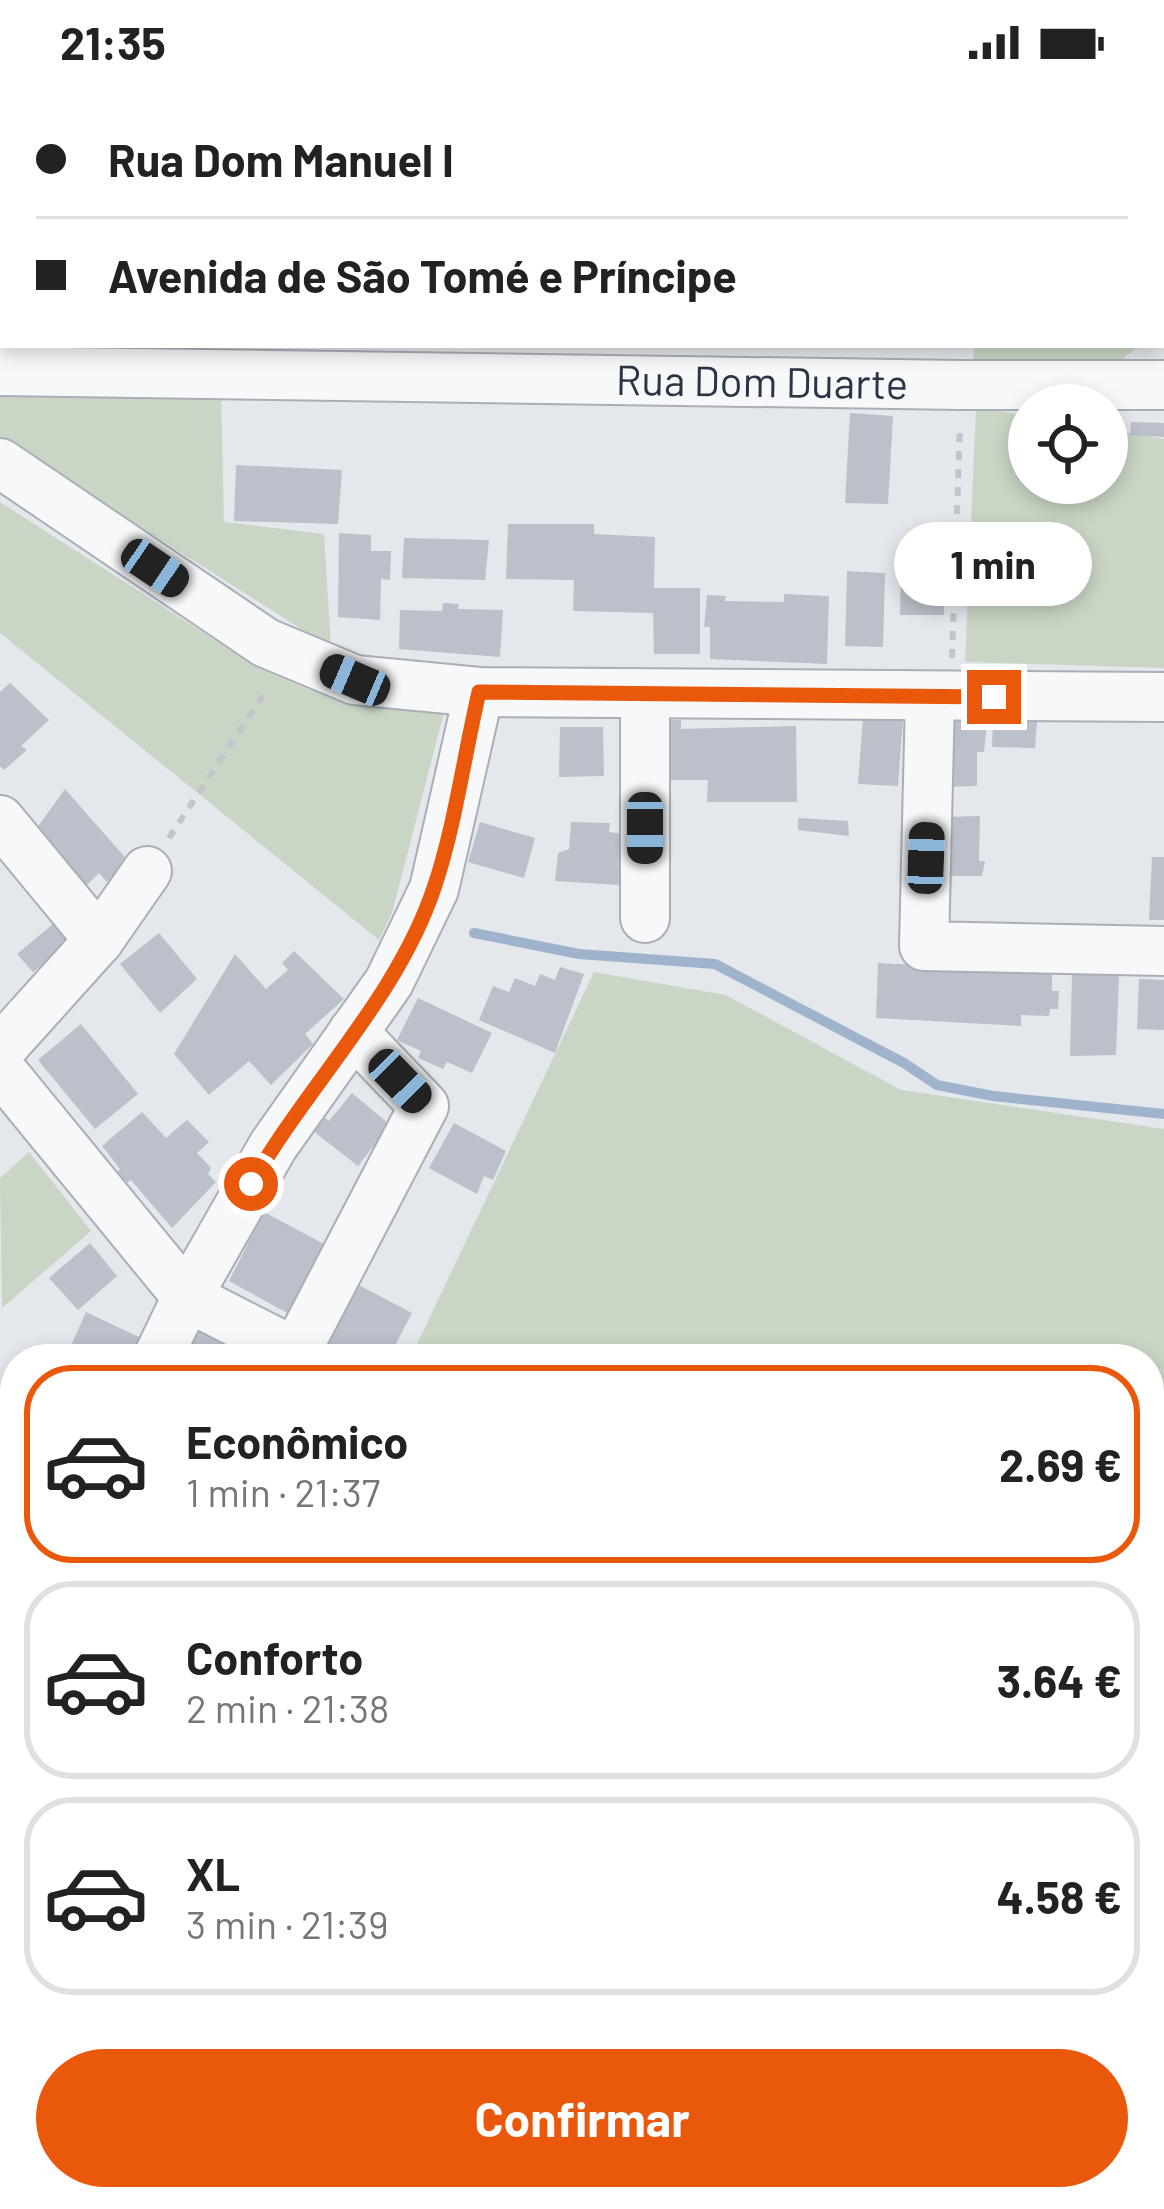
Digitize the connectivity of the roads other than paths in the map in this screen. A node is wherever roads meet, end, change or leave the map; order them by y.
1 (0, 371) edge
2 (1164, 385) edge
3 (0, 463) edge
4 (479, 692) junction
5 (645, 694) junction
6 (1164, 697) edge
7 (940, 698) junction
8 (0, 820) edge
9 (147, 871) road end
10 (645, 918) dead end
11 (99, 940) junction
12 (1164, 951) edge
13 (353, 1032) junction
14 (0, 1051) edge
15 (0, 1069) edge
16 (187, 1297) junction
17 (164, 1344) edge
18 (274, 1344) edge
19 (300, 1344) edge

1 - 2 street, Rua Dom Duarte
3 - 4 street
4 - 5 street
4 - 13 street
5 - 7 street
5 - 10 street
6 - 7 street
7 - 12 street
8 - 11 street
9 - 11 street
11 - 14 street
13 - 16 street
13 - 19 street
15 - 16 street
16 - 17 street
16 - 18 street

